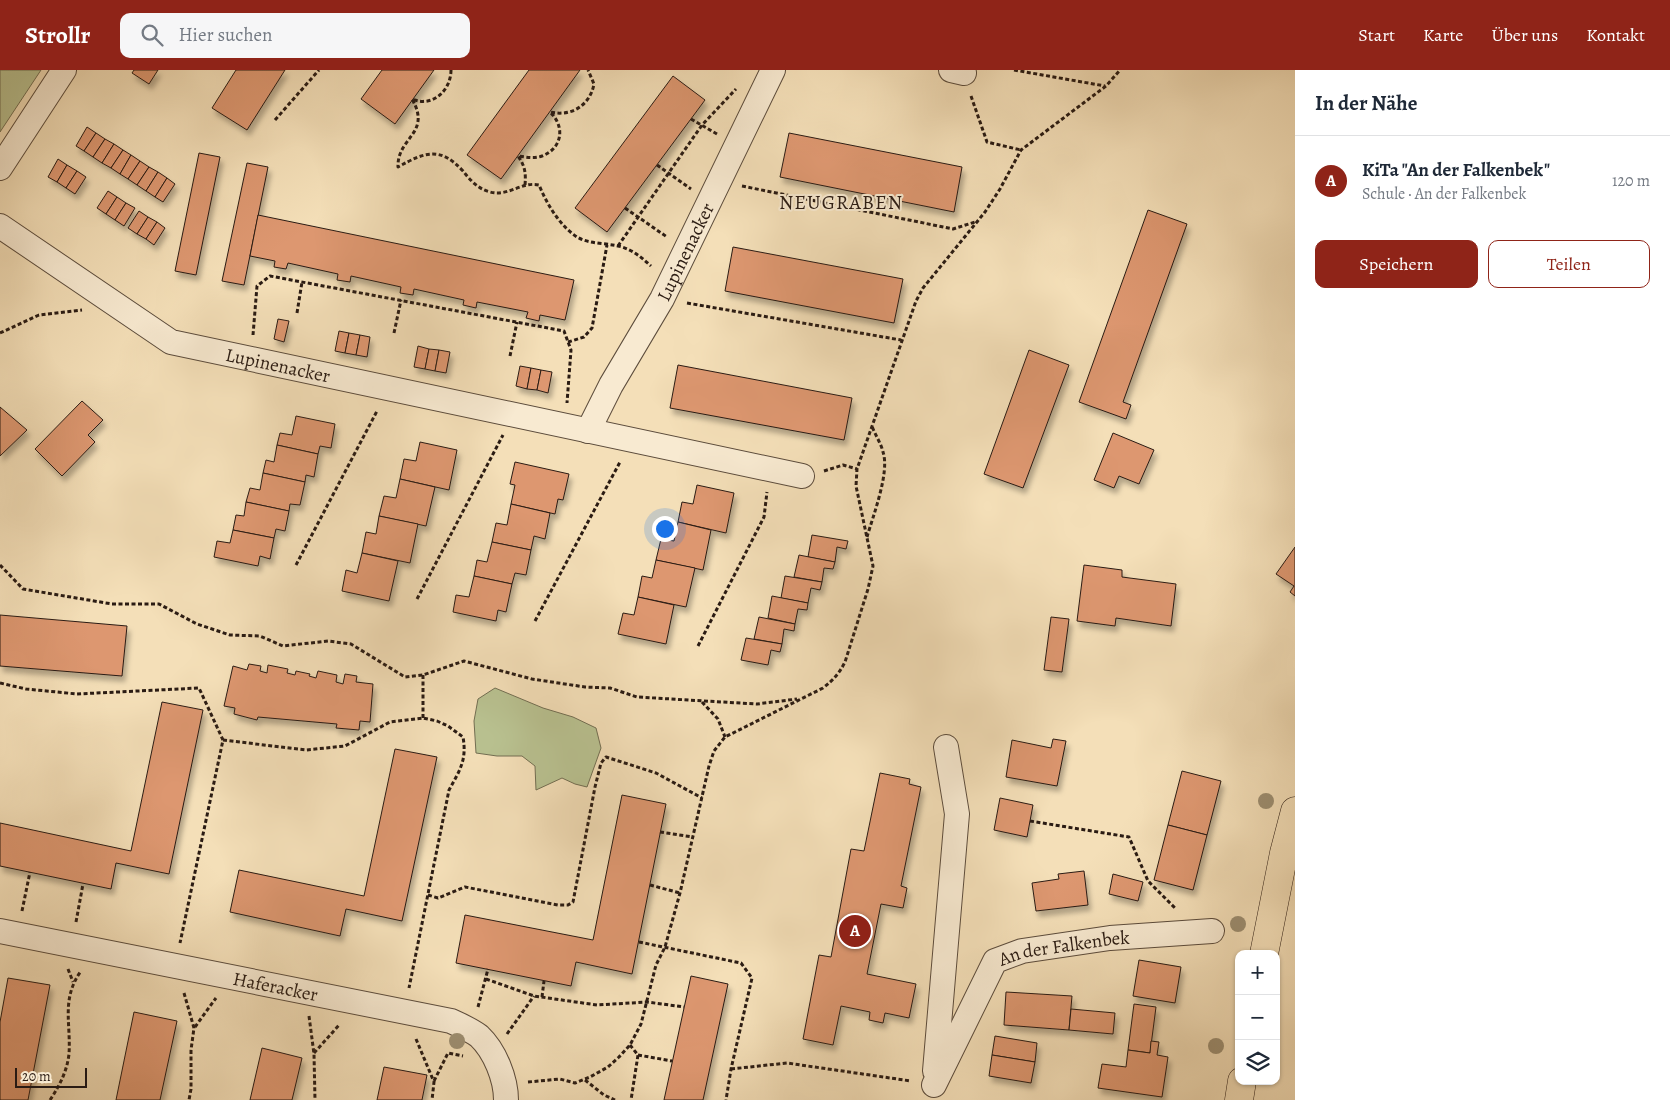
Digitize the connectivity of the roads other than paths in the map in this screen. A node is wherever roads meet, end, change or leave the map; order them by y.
1 (64, 70) edge
2 (774, 70) edge
3 (0, 168) edge
4 (0, 226) edge
5 (577, 429) junction
6 (802, 476) road end
7 (946, 747) dead end
8 (1295, 811) edge
9 (1212, 931) dead end
10 (9, 933) edge
11 (1265, 950) edge
12 (1241, 1085) edge
13 (505, 1092) edge
14 (933, 1092) edge
15 (1239, 1100) edge

1 - 3 street
2 - 5 street, Lupinenacker
4 - 5 street, Lupinenacker
5 - 6 street, Lupinenacker
7 - 14 street
8 - 11 main road
9 - 14 street, An der Falkenbek
10 - 13 street, Haferacker
12 - 15 main road

